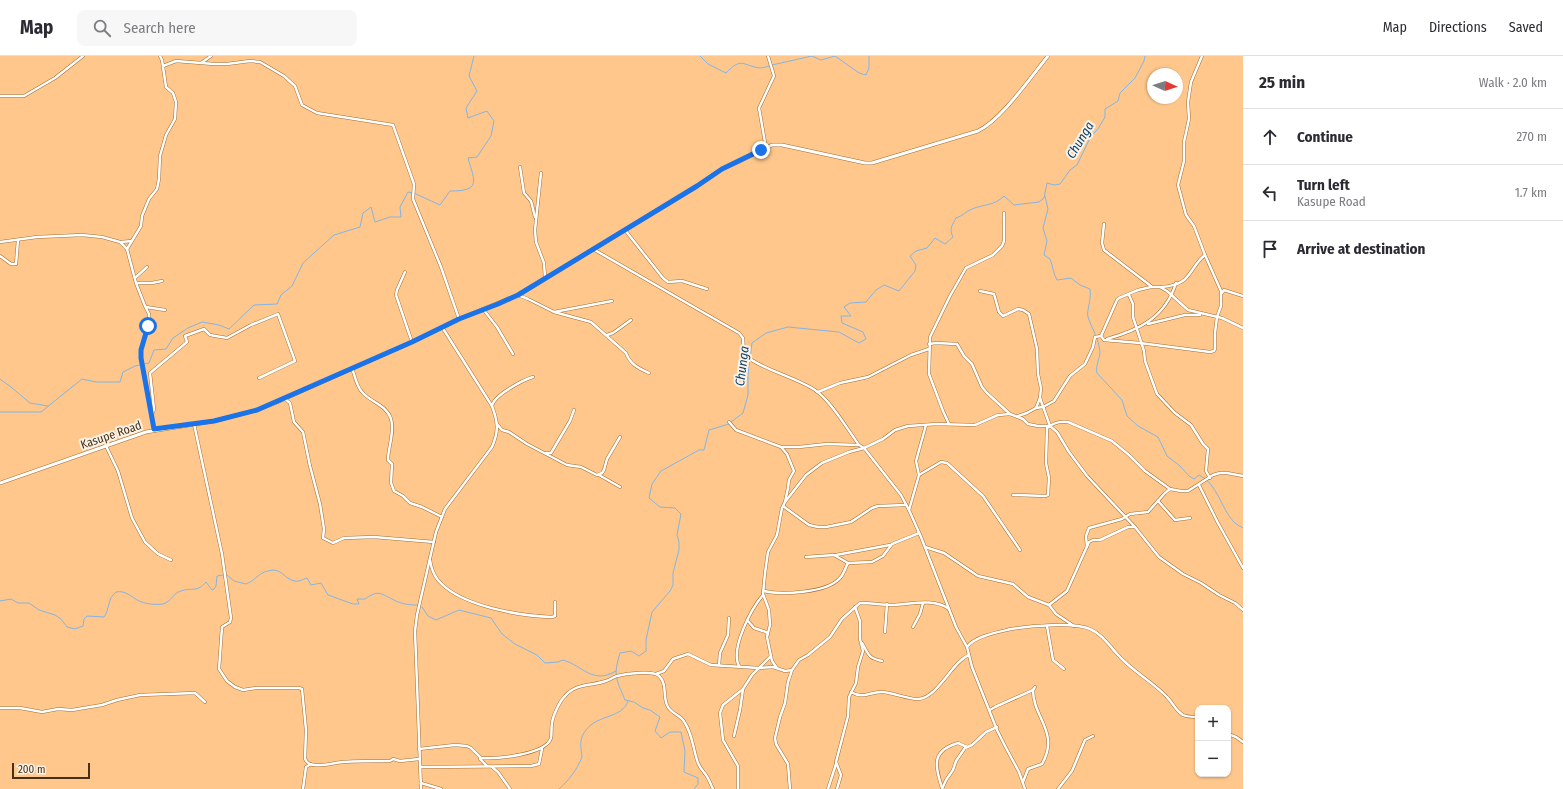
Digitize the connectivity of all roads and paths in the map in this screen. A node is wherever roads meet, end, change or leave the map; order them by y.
1 (83, 56) edge
2 (160, 56) edge
3 (211, 56) edge
4 (768, 56) edge
5 (1048, 56) edge
6 (1202, 56) edge
7 (200, 64) junction
8 (163, 66) junction
9 (0, 96) edge
10 (766, 148) junction
11 (520, 167) dead end
12 (541, 173) dead end
13 (1004, 213) dead end
14 (535, 222) junction
15 (1104, 224) dead end
16 (624, 229) junction
17 (18, 240) junction
18 (0, 241) edge
19 (132, 241) junction
20 (120, 242) junction
21 (127, 249) junction
22 (593, 249) junction
23 (1205, 255) junction
24 (0, 256) edge
25 (147, 267) dead end
26 (405, 272) dead end
27 (545, 278) junction
28 (135, 279) junction
29 (162, 281) dead end
30 (136, 282) junction
31 (1176, 284) junction
32 (1151, 287) junction
33 (1160, 287) junction
34 (707, 289) dead end
35 (980, 291) dead end
36 (1222, 294) junction
37 (518, 295) junction
38 (1129, 295) junction
39 (1172, 296) junction
40 (1243, 296) edge
41 (612, 301) dead end
42 (145, 307) junction
43 (483, 309) junction
44 (165, 310) dead end
45 (554, 312) junction
46 (1206, 315) junction
47 (1217, 317) junction
48 (459, 319) junction
49 (631, 320) dead end
50 (1145, 324) junction
51 (442, 326) junction
52 (1243, 328) edge
53 (1137, 329) junction
54 (607, 335) junction
55 (1101, 336) junction
56 (1104, 340) junction
57 (412, 342) junction
58 (1140, 343) junction
59 (929, 344) junction
60 (929, 349) junction
61 (513, 354) dead end
62 (352, 368) junction
63 (649, 373) dead end
64 (533, 377) dead end
65 (260, 378) dead end
66 (816, 391) junction
67 (285, 398) junction
68 (1040, 398) junction
69 (492, 406) junction
70 (1043, 407) junction
71 (1036, 408) junction
72 (574, 410) dead end
73 (1010, 414) junction
74 (152, 416) junction
75 (1018, 416) junction
76 (194, 424) junction
77 (497, 424) junction
78 (730, 424) dead end
79 (949, 424) junction
80 (926, 425) junction
81 (1050, 426) junction
82 (154, 429) junction
83 (620, 437) dead end
84 (106, 446) junction
85 (859, 446) junction
86 (781, 447) junction
87 (864, 448) junction
88 (545, 453) junction
89 (599, 475) junction
90 (919, 475) junction
91 (1243, 476) edge
92 (1210, 478) junction
93 (0, 483) edge
94 (1199, 485) junction
95 (620, 487) dead end
96 (1170, 489) junction
97 (1013, 495) dead end
98 (1158, 501) junction
99 (785, 502) junction
100 (906, 505) junction
101 (783, 506) junction
102 (909, 510) junction
103 (442, 517) junction
104 (1124, 517) junction
105 (1190, 518) dead end
106 (1135, 527) junction
107 (919, 533) junction
108 (434, 542) junction
109 (891, 545) junction
110 (925, 546) junction
111 (1087, 547) junction
112 (1020, 550) dead end
113 (836, 555) junction
114 (806, 557) dead end
115 (430, 558) junction
116 (171, 560) dead end
117 (848, 563) junction
118 (1243, 568) edge
119 (764, 591) junction
120 (763, 594) junction
121 (555, 602) dead end
122 (923, 603) junction
123 (887, 604) junction
124 (1049, 605) junction
125 (855, 606) junction
126 (950, 610) junction
127 (1243, 610) edge
128 (729, 618) dead end
129 (747, 621) junction
130 (1047, 626) junction
131 (1075, 626) junction
132 (913, 627) dead end
133 (885, 632) dead end
134 (768, 634) junction
135 (860, 639) junction
136 (967, 647) junction
137 (969, 655) junction
138 (771, 656) junction
139 (882, 661) dead end
140 (719, 665) junction
141 (739, 667) junction
142 (758, 668) junction
143 (778, 668) junction
144 (1064, 669) dead end
145 (792, 670) junction
146 (655, 674) junction
147 (743, 689) junction
148 (851, 692) junction
149 (205, 702) dead end
150 (0, 708) edge
151 (990, 710) junction
152 (1195, 716) edge
153 (997, 727) junction
154 (1231, 735) edge
155 (734, 736) dead end
156 (1093, 736) dead end
157 (1243, 742) edge
158 (967, 747) junction
159 (419, 749) junction
160 (542, 749) junction
161 (480, 758) junction
162 (419, 759) junction
163 (836, 763) junction
164 (312, 764) junction
165 (487, 766) junction
166 (421, 767) junction
167 (492, 767) junction
168 (1023, 782) junction
169 (421, 783) junction
170 (303, 789) edge
171 (421, 789) edge
172 (441, 789) edge
173 (510, 789) edge
174 (713, 789) edge
175 (738, 789) edge
176 (790, 789) edge
177 (828, 789) edge
178 (837, 789) edge
179 (942, 789) edge
180 (1025, 789) edge
181 (1058, 789) edge

1 - 9 street
2 - 8 street
3 - 7 street
4 - 10 street
5 - 10 street, Kasupe Road
6 - 23 street
7 - 8 street
7 - 48 street
8 - 19 street
10 - 16 street, Kasupe Road
11 - 14 street
12 - 14 street
13 - 59 street
14 - 27 street
15 - 32 street
16 - 22 street, Kasupe Road
16 - 34 street
17 - 18 street
17 - 20 street
17 - 24 street
19 - 20 street
19 - 21 street
20 - 21 street
21 - 28 street
22 - 27 street, Kasupe Road
22 - 66 street
23 - 31 street
23 - 36 street
25 - 28 street
26 - 57 street
27 - 37 street, Kasupe Road
28 - 30 street
29 - 30 street
30 - 42 street
31 - 33 street
31 - 39 street
32 - 33 street
32 - 38 street
33 - 39 street
35 - 68 street
36 - 40 street
36 - 47 street
37 - 43 street, Kasupe Road
37 - 45 street
38 - 53 street
38 - 55 street
39 - 46 street
39 - 50 street
41 - 45 street
42 - 44 street
42 - 74 street
43 - 48 street, Kasupe Road
43 - 61 street
45 - 54 street
46 - 47 street
46 - 50 street
47 - 52 street
47 - 58 street
48 - 51 street, Kasupe Road
49 - 54 street
50 - 53 street
51 - 57 street, Kasupe Road
51 - 69 street
53 - 56 street
53 - 58 street
54 - 63 street
55 - 56 street
55 - 70 street
56 - 58 street
57 - 62 street, Kasupe Road
58 - 92 street
59 - 60 street
59 - 73 street
60 - 66 street
60 - 79 street
62 - 67 street, Kasupe Road
62 - 103 street
64 - 69 street
65 - 74 street
66 - 85 street
67 - 76 street, Kasupe Road
67 - 108 street
68 - 70 street
68 - 71 street
69 - 77 street
70 - 71 street
70 - 81 street
71 - 75 street
72 - 88 street
73 - 75 street
73 - 79 street
74 - 82 street
75 - 81 street
76 - 82 street, Kasupe Road
76 - 164 street
77 - 88 street
77 - 103 street
78 - 86 street
79 - 80 street
80 - 87 street
80 - 90 street
81 - 96 street
81 - 97 street
81 - 104 street
82 - 84 street, Kasupe Road
83 - 89 street
84 - 93 street, Kasupe Road
84 - 116 street
85 - 86 street
85 - 87 street
86 - 99 street
87 - 99 street
87 - 100 street
88 - 89 street
89 - 95 street
90 - 102 street
90 - 112 street
91 - 92 street
92 - 94 street
94 - 96 street
94 - 118 street
96 - 98 street
98 - 104 street
98 - 105 street
99 - 101 street
100 - 101 street
100 - 102 street
101 - 119 street
102 - 107 street
103 - 108 street
104 - 106 street
104 - 111 street
106 - 111 street
106 - 127 street
107 - 109 street
107 - 110 street
108 - 115 street
109 - 113 street
109 - 117 street
110 - 124 street
110 - 126 street
111 - 124 street
113 - 114 street
113 - 117 street
115 - 121 street
115 - 159 street
117 - 119 street
119 - 120 street
120 - 129 street
120 - 134 street
122 - 123 street
122 - 126 street
122 - 132 street
123 - 125 street
123 - 133 street
124 - 131 street
125 - 135 street
125 - 145 street
126 - 136 street
128 - 140 street
129 - 134 street
129 - 141 street
130 - 131 street
130 - 136 street
130 - 144 street
131 - 152 street
134 - 138 street
135 - 139 street
135 - 148 street
136 - 137 street
137 - 148 street
137 - 151 street
138 - 142 street
138 - 143 street
140 - 141 street
140 - 146 street
141 - 142 street
142 - 143 street
142 - 147 street
143 - 145 street
145 - 176 street
146 - 160 street
146 - 174 street
147 - 155 street
147 - 175 street
148 - 163 street
149 - 150 street
151 - 153 street
151 - 168 street
153 - 158 street
153 - 168 street
154 - 157 street
156 - 181 street
158 - 179 street
158 - 179 street
159 - 161 street
159 - 162 street
160 - 161 street
160 - 167 street
161 - 165 street
162 - 164 street
162 - 166 street
163 - 177 street
163 - 178 street
164 - 170 street
165 - 166 street
165 - 167 street
166 - 169 street
167 - 173 street
168 - 180 street
169 - 171 street
169 - 172 street

